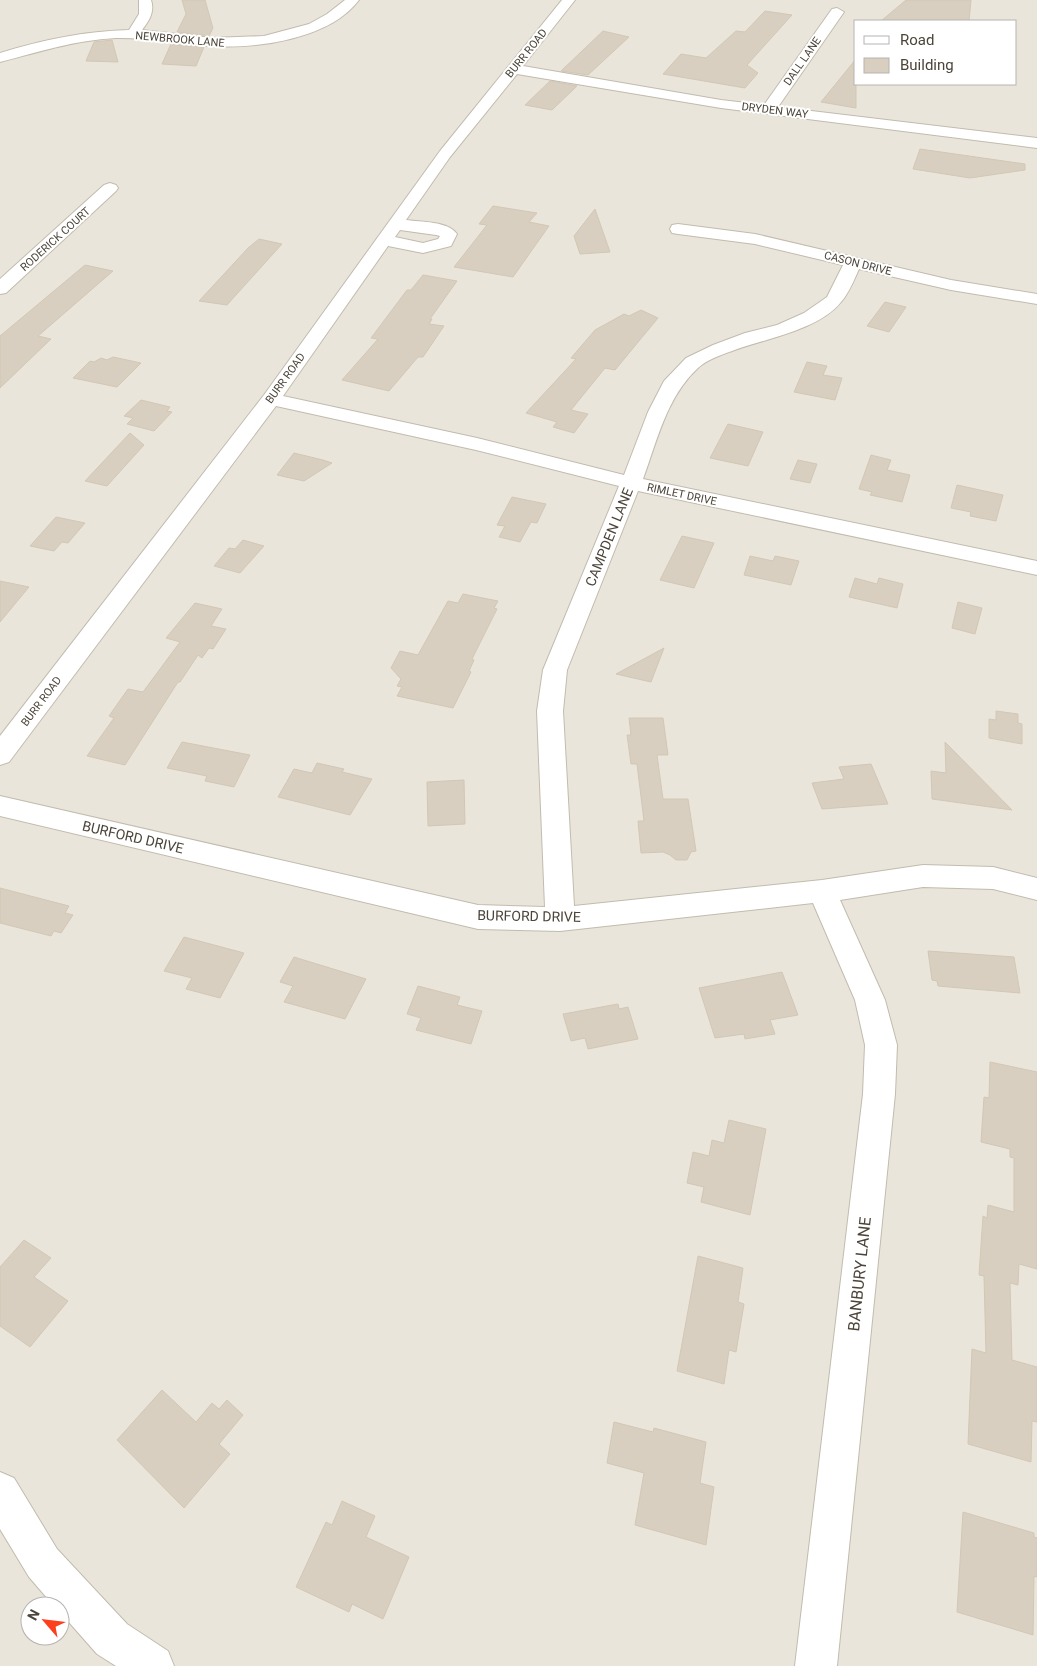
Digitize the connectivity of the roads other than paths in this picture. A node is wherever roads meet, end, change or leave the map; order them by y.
1 (145, 0) edge
2 (353, 0) edge
3 (569, 0) edge
4 (837, 12) dead end
5 (133, 34) junction
6 (0, 58) edge
7 (514, 69) junction
8 (768, 110) junction
9 (1037, 143) edge
10 (110, 188) dead end
11 (395, 224) junction
12 (678, 229) dead end
13 (384, 240) junction
14 (853, 262) junction
15 (0, 289) edge
16 (1037, 299) edge
17 (270, 399) junction
18 (631, 483) junction
19 (1037, 568) edge
20 (0, 756) edge
21 (0, 806) edge
22 (1037, 889) edge
23 (822, 891) junction
24 (560, 919) junction
25 (0, 1492) edge
26 (153, 1666) edge
27 (816, 1666) edge

1 - 5 street
2 - 5 street, NEWBROOK LANE
3 - 7 street, BURR ROAD
4 - 8 street, DALL LANE
5 - 6 street, NEWBROOK LANE
7 - 8 street, DRYDEN WAY
7 - 11 street, BURR ROAD
8 - 9 street, DRYDEN WAY
10 - 15 street, RODERICK COURT
11 - 13 street, BURR ROAD
11 - 13 street
12 - 14 street, CASON DRIVE
13 - 17 street, BURR ROAD
14 - 16 street, CASON DRIVE
14 - 18 street, CAMPDEN LANE
17 - 18 street, RIMLET DRIVE
17 - 20 street, BURR ROAD
18 - 19 street, RIMLET DRIVE
18 - 24 street, CAMPDEN LANE
21 - 24 street, BURFORD DRIVE
22 - 23 street, BURFORD DRIVE
23 - 24 street, BURFORD DRIVE
23 - 27 street, BANBURY LANE
25 - 26 street

